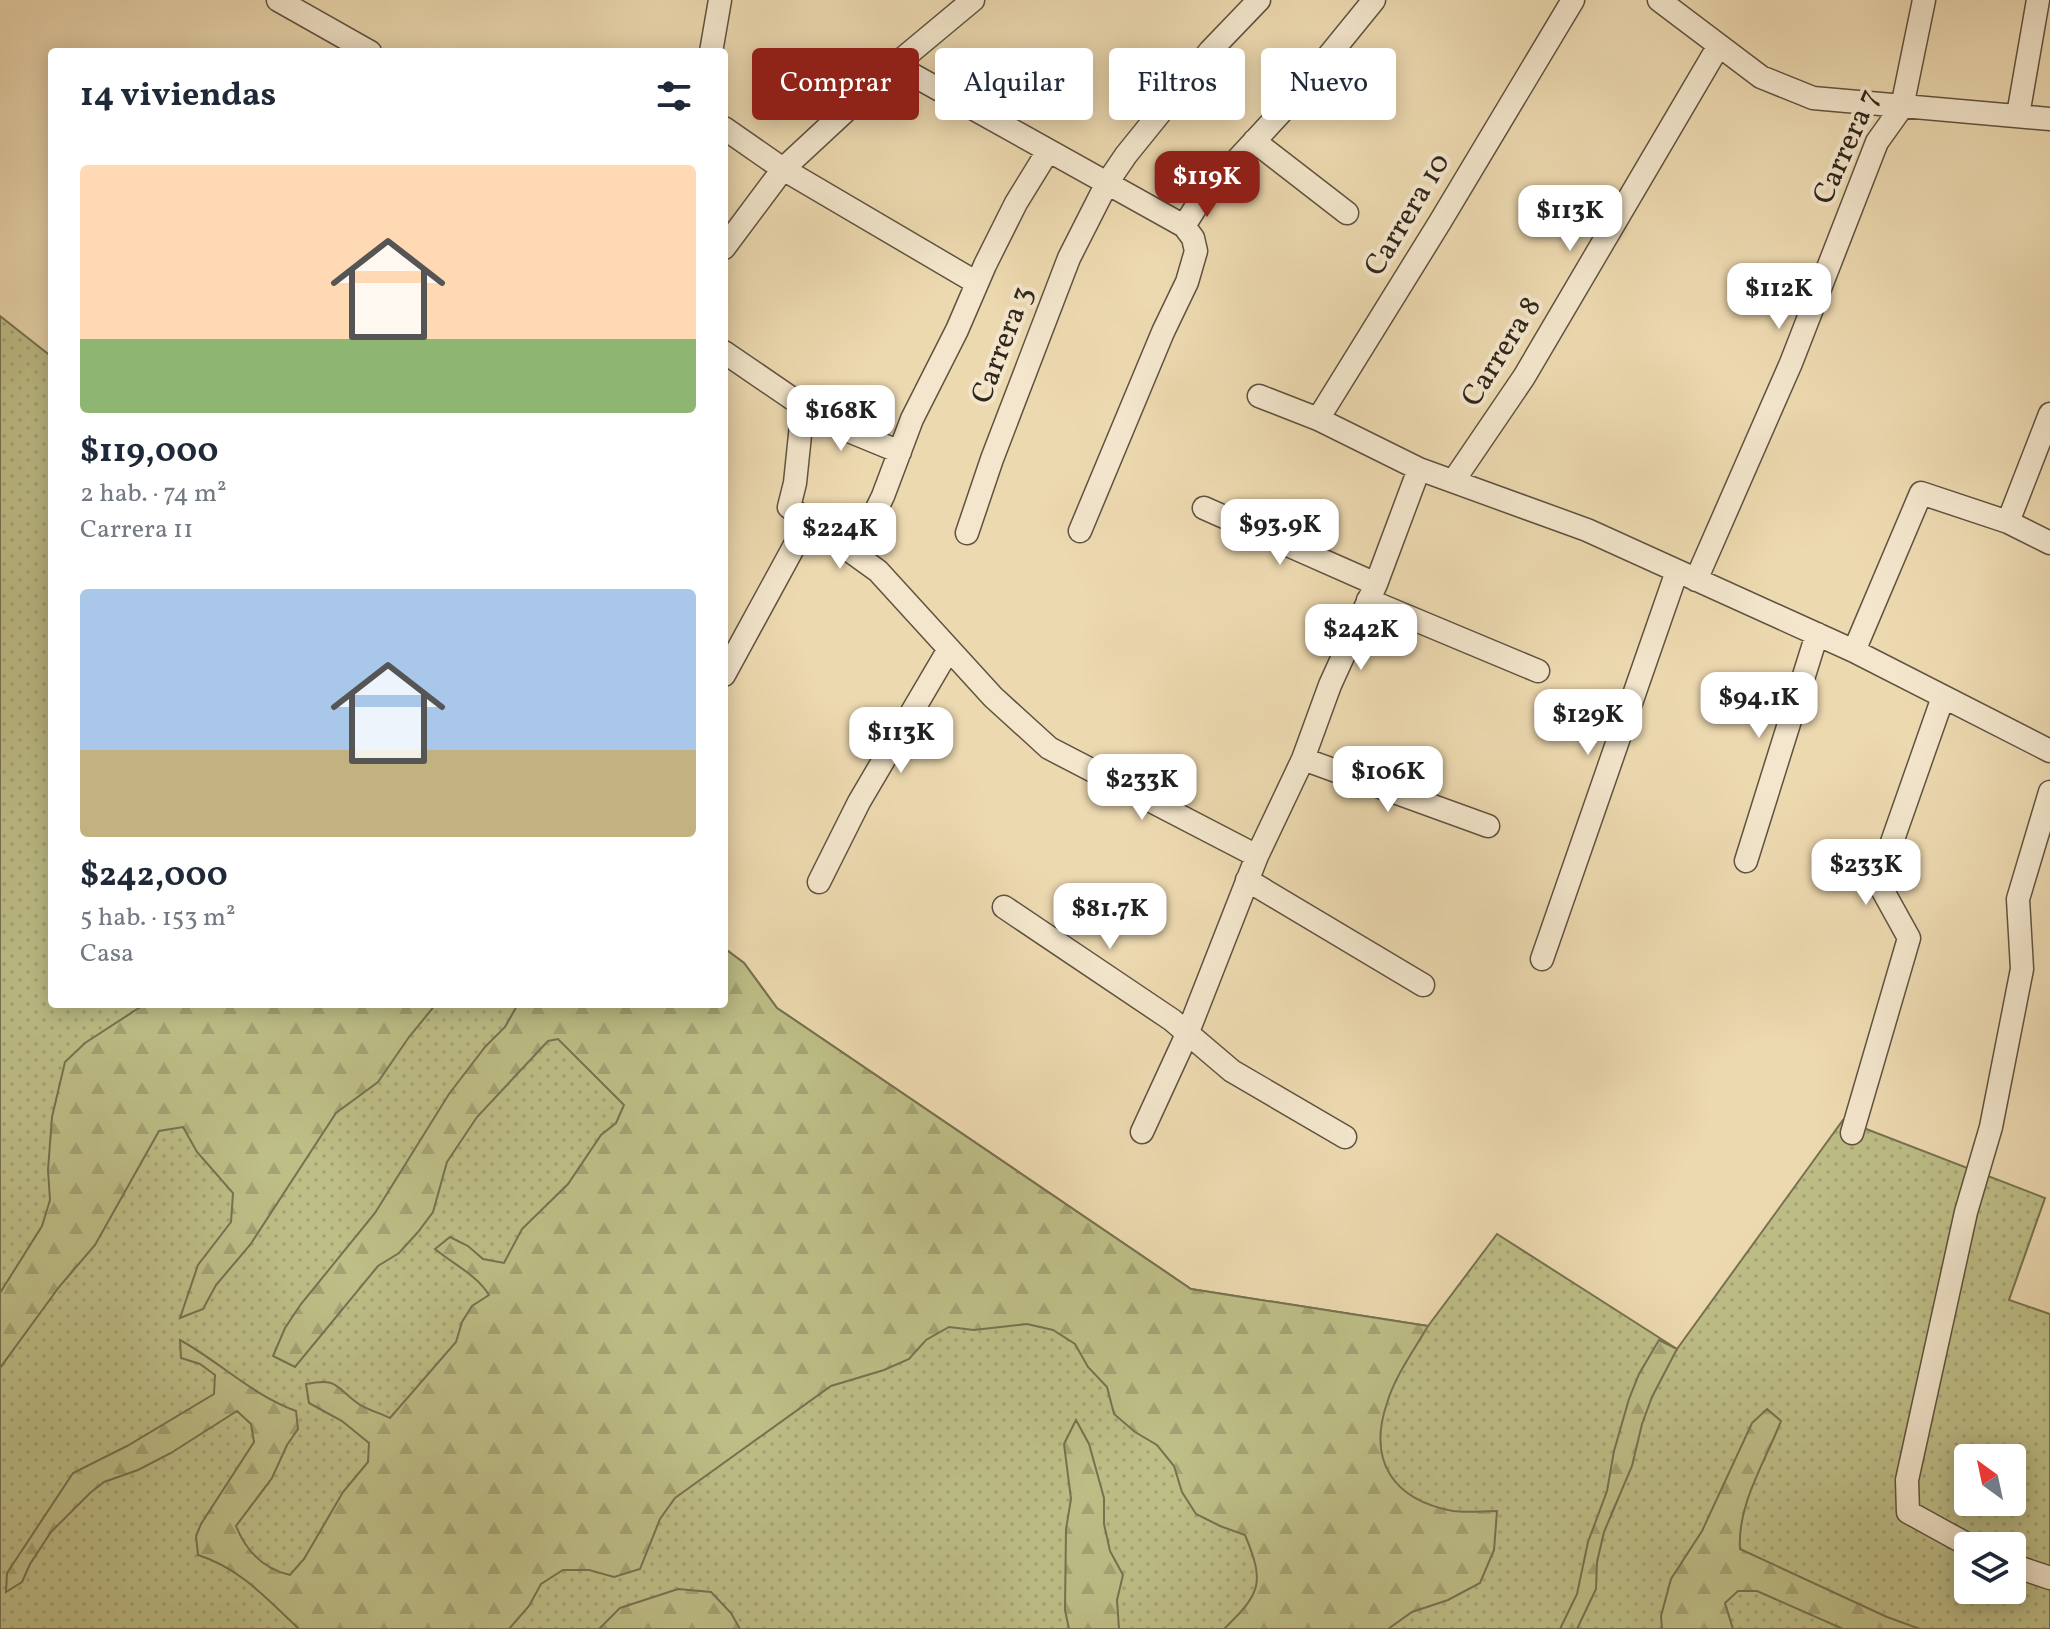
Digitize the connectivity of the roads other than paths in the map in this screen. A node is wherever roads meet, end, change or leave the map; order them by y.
1 (278, 0) edge
2 (720, 0) edge
3 (973, 0) edge
4 (1259, 0) edge
5 (1374, 0) edge
6 (1573, 0) edge
7 (1661, 0) edge
8 (1924, 0) edge
9 (2038, 0) edge
10 (1718, 47) junction
11 (363, 48) edge
12 (712, 48) edge
13 (915, 48) edge
14 (919, 78) edge
15 (1902, 107) junction
16 (2018, 115) junction
17 (2050, 119) edge
18 (836, 120) edge
19 (728, 131) edge
20 (1254, 141) junction
21 (1048, 151) junction
22 (783, 169) junction
23 (1107, 183) junction
24 (1347, 213) dead end
25 (1184, 226) junction
26 (728, 243) edge
27 (977, 283) junction
28 (728, 355) edge
29 (1259, 396) dead end
30 (803, 406) junction
31 (2050, 414) edge
32 (1318, 419) junction
33 (900, 452) junction
34 (1419, 469) junction
35 (1454, 480) junction
36 (1204, 508) dead end
37 (809, 519) junction
38 (2008, 522) junction
39 (1080, 531) dead end
40 (967, 533) dead end
41 (2050, 543) edge
42 (855, 554) junction
43 (1686, 575) junction
44 (1372, 592) junction
45 (1817, 634) junction
46 (949, 649) junction
47 (1854, 651) junction
48 (728, 668) edge
49 (1538, 671) dead end
50 (1943, 697) junction
51 (2050, 751) edge
52 (1303, 759) junction
53 (2050, 792) edge
54 (1488, 826) dead end
55 (1257, 856) junction
56 (1746, 861) dead end
57 (1247, 880) junction
58 (819, 882) dead end
59 (1004, 907) dead end
60 (1542, 959) dead end
61 (1423, 985) dead end
62 (1188, 1032) junction
63 (1142, 1132) dead end
64 (1852, 1133) dead end
65 (1345, 1137) dead end
66 (1954, 1537) edge
67 (2026, 1570) edge
68 (2050, 1578) edge

1 - 11 street
2 - 12 street
3 - 13 street
4 - 23 street, Carrera 3
5 - 20 street
6 - 32 street, Carrera 10
7 - 10 street
8 - 15 street, Carrera 7
9 - 16 street
10 - 15 street
10 - 35 street, Carrera 8
14 - 21 street
15 - 16 street
15 - 43 street, Carrera 7
16 - 17 street
18 - 22 street
19 - 22 street
20 - 24 street
20 - 25 street
21 - 23 street
21 - 27 street
22 - 26 street
22 - 27 street
23 - 25 street
23 - 40 street, Carrera 3
25 - 39 street
27 - 33 street
28 - 30 street
29 - 32 street
30 - 33 street
30 - 37 street
31 - 38 street
32 - 34 street
33 - 42 street
34 - 35 street
34 - 44 street
35 - 43 street
36 - 44 street
37 - 42 street
37 - 48 street
38 - 41 street
38 - 47 street
42 - 46 street
43 - 45 street
43 - 60 street, Carrera 7
44 - 49 street
44 - 52 street
45 - 47 street
45 - 56 street
46 - 55 street
46 - 58 street
47 - 50 street
50 - 51 street
50 - 64 street
52 - 54 street
52 - 55 street
53 - 66 street
55 - 57 street
57 - 61 street
57 - 62 street
59 - 62 street
62 - 63 street
62 - 65 street
67 - 68 street

